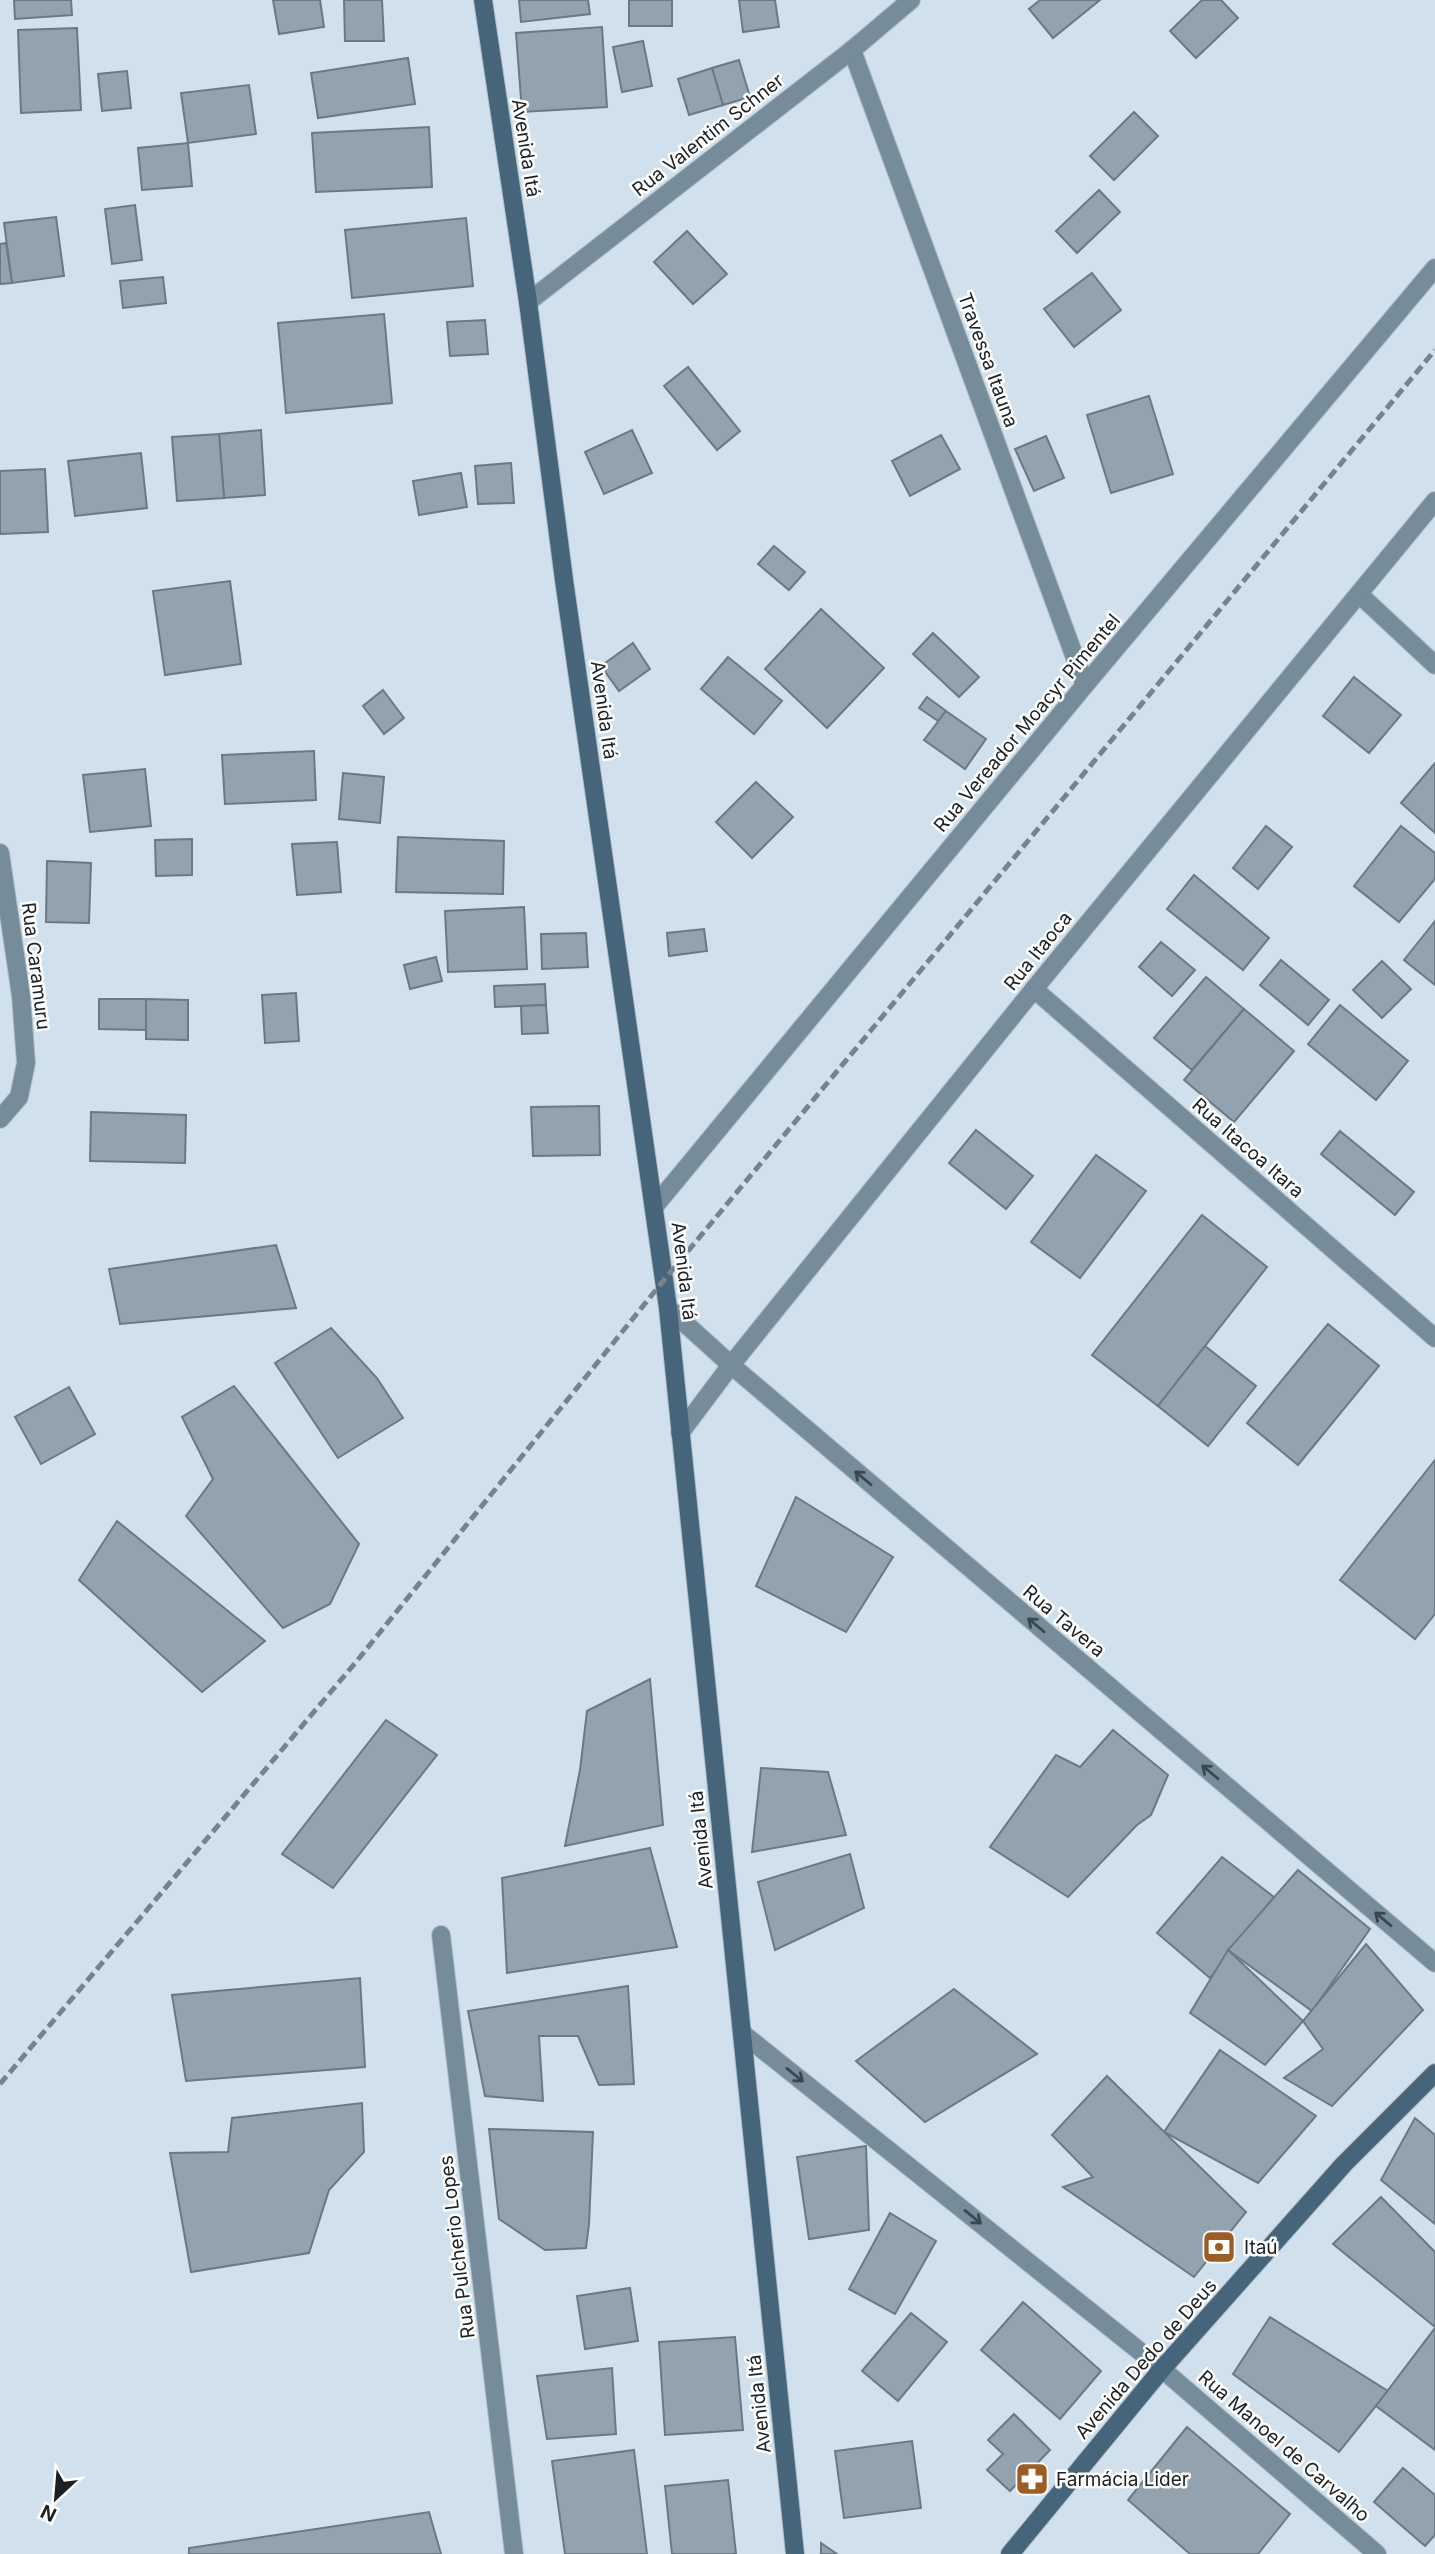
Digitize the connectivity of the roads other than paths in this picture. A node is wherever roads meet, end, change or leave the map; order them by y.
1 (483, 0) edge
2 (911, 0) edge
3 (852, 50) junction
4 (1435, 268) edge
5 (528, 302) junction
6 (1435, 501) edge
7 (1360, 595) junction
8 (1435, 666) edge
9 (1085, 685) junction
10 (0, 853) edge
11 (1034, 989) junction
12 (0, 1119) edge
13 (654, 1207) junction
14 (668, 1308) junction
15 (1435, 1338) edge
16 (731, 1365) junction
17 (680, 1433) junction
18 (440, 1935) dead end
19 (1435, 1964) edge
20 (742, 2032) junction
21 (1435, 2073) edge
22 (1162, 2369) junction
23 (514, 2554) edge
24 (795, 2554) edge
25 (1010, 2554) edge
26 (1377, 2554) edge

1 - 5 main road, Avenida Itá
2 - 3 street, Rua Valentim Schner
3 - 5 street, Rua Valentim Schner
3 - 9 street, Travessa Itauna
4 - 9 street, Rua Vereador Moacyr Pimentel
5 - 13 main road, Avenida Itá
6 - 7 street, Rua Itaoca
7 - 8 street
7 - 11 street, Rua Itaoca
9 - 13 street, Rua Vereador Moacyr Pimentel
10 - 12 street, Rua Caramuru
11 - 15 street, Rua Itacoa Itara
11 - 16 street, Rua Itaoca
13 - 14 main road, Avenida Itá
14 - 16 street, Rua Tavera
14 - 17 main road, Avenida Itá
16 - 17 street, Rua Itaoca
19 -> 16 street, Rua Tavera
17 - 20 main road, Avenida Itá
18 - 23 street, Rua Pulcherio Lopes
20 -> 22 street, Rua Manoel de Carvalho
20 - 24 main road, Avenida Itá
21 - 22 main road, Avenida Dedo de Deus
22 - 25 main road, Avenida Dedo de Deus
22 - 26 street, Rua Manoel de Carvalho

